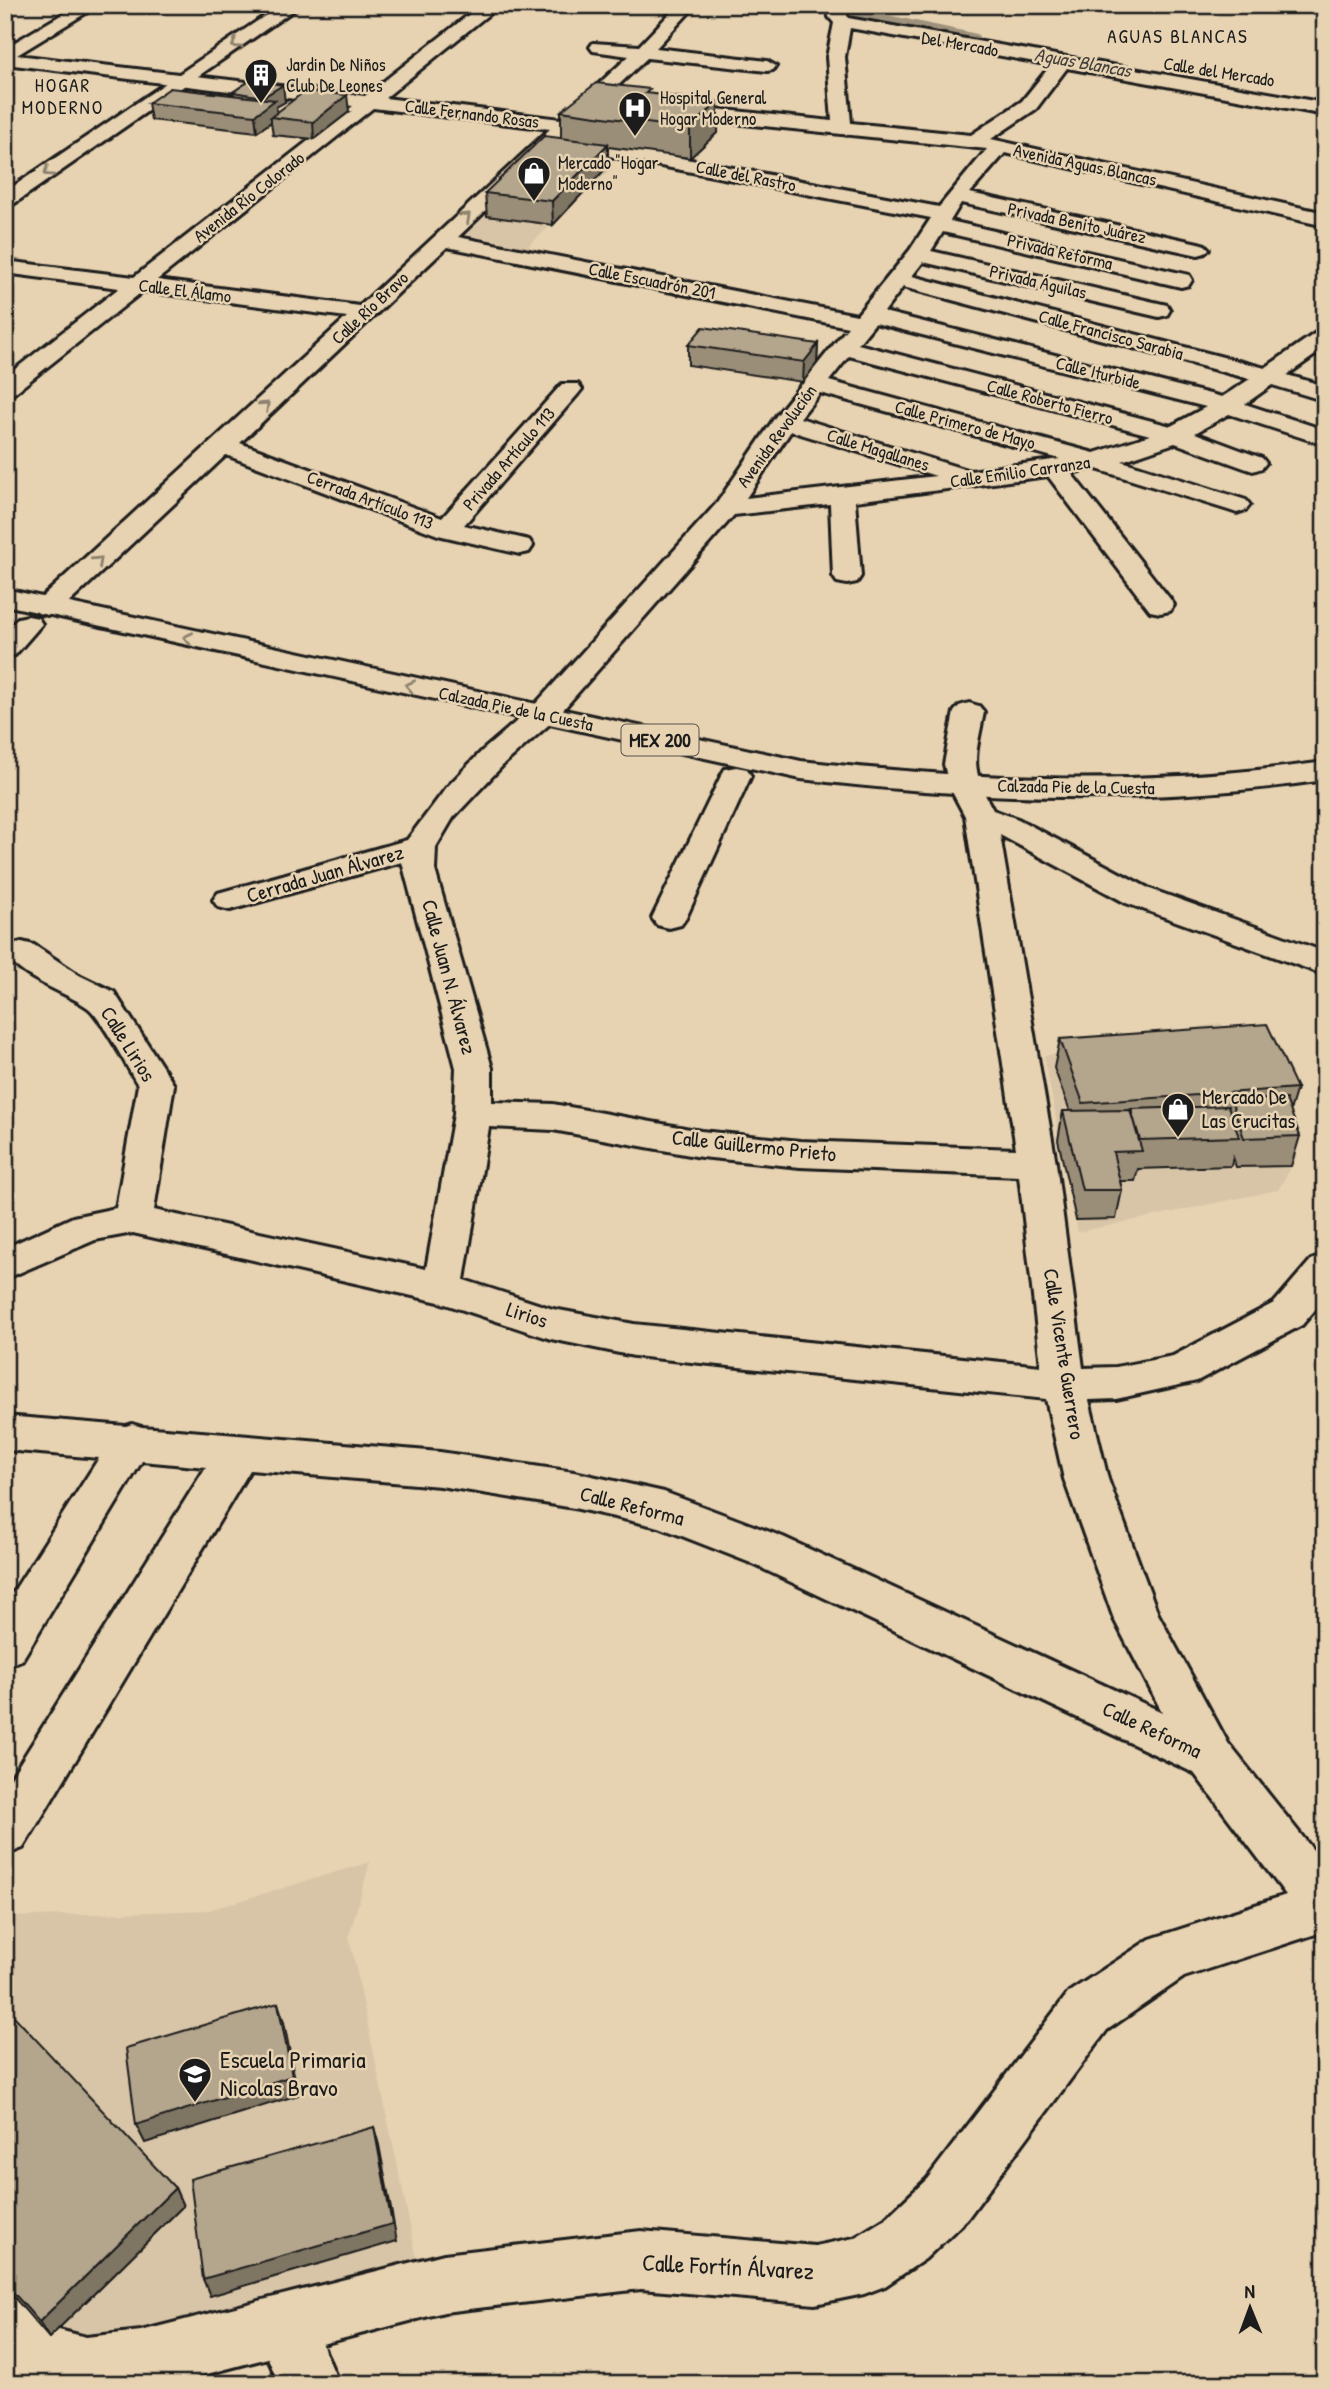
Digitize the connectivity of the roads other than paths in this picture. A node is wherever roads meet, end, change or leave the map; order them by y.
1 (92, 5) edge
2 (293, 5) edge
3 (492, 5) edge
4 (688, 5) edge
5 (840, 14) edge
6 (929, 20) dead end
7 (600, 47) dead end
8 (643, 52) junction
9 (5, 57) edge
10 (1062, 62) junction
11 (767, 65) dead end
12 (1242, 76) dead end
13 (183, 80) junction
14 (371, 101) junction
15 (588, 103) junction
16 (614, 105) edge
17 (641, 108) edge
18 (1325, 109) edge
19 (842, 128) junction
20 (556, 132) junction
21 (975, 141) junction
22 (1000, 147) junction
23 (5, 201) edge
24 (946, 212) junction
25 (1325, 220) edge
26 (442, 240) junction
27 (1198, 249) dead end
28 (918, 254) junction
29 (5, 267) edge
30 (897, 279) junction
31 (1181, 280) dead end
32 (136, 285) junction
33 (1159, 310) dead end
34 (365, 313) junction
35 (866, 319) junction
36 (1325, 337) edge
37 (845, 348) junction
38 (1267, 376) junction
39 (814, 384) junction
40 (5, 389) edge
41 (570, 389) dead end
42 (1325, 394) edge
43 (1225, 405) junction
44 (785, 421) junction
45 (1174, 434) junction
46 (1325, 438) edge
47 (223, 445) junction
48 (1099, 462) junction
49 (1253, 463) dead end
50 (1056, 470) junction
51 (972, 479) junction
52 (842, 497) junction
53 (1237, 505) dead end
54 (726, 508) junction
55 (447, 529) junction
56 (520, 546) dead end
57 (846, 576) dead end
58 (5, 597) edge
59 (1160, 605) dead end
60 (27, 616) edge
61 (5, 649) edge
62 (970, 712) dead end
63 (530, 724) junction
64 (1325, 771) edge
65 (736, 776) junction
66 (1325, 792) edge
67 (975, 803) junction
68 (419, 847) junction
69 (230, 900) dead end
70 (668, 918) dead end
71 (22, 953) dead end
72 (1325, 964) edge
73 (473, 1114) junction
74 (1037, 1163) junction
75 (133, 1219) junction
76 (5, 1265) edge
77 (1325, 1270) edge
78 (443, 1287) junction
79 (1065, 1385) junction
80 (8, 1437) edge
81 (132, 1441) junction
82 (239, 1451) junction
83 (5, 1646) edge
84 (1211, 1758) junction
85 (5, 1832) edge
86 (1325, 1906) edge
87 (5, 2325) edge
88 (285, 2325) junction
89 (309, 2384) edge

1 - 9 street
2 -> 13 street
3 - 14 street, Avenida Río Colorado
4 - 8 street, Calle Río Bravo
5 - 10 street, Del Mercado
5 - 19 street
6 - 12 street, Calle del Mercado
7 - 8 street
8 - 11 street
8 - 15 street, Calle Río Bravo
9 - 13 street, Calle Fernando Rosas
10 - 18 street, Del Mercado
10 - 21 street
13 - 14 street, Calle Fernando Rosas
13 -> 23 street
14 - 20 street, Calle Fernando Rosas
14 - 32 street, Avenida Río Colorado
15 - 16 street
15 - 20 street, Calle Río Bravo
17 - 19 street, Avenida Aguas Blancas
19 - 21 street, Avenida Aguas Blancas
20 - 24 street, Calle del Rastro
26 -> 20 street, Calle Río Bravo
21 - 22 street, Avenida Aguas Blancas
22 - 24 street, Avenida Revolución
22 - 25 street, Avenida Aguas Blancas
24 - 27 street, Privada Benito Juárez
24 - 28 street, Avenida Revolución
24 - 31 street, Privada Reforma
26 - 34 street, Calle Río Bravo
26 - 35 street, Calle Escuadrón 201
28 - 30 street, Avenida Revolución
28 - 33 street, Privada Águilas
29 - 32 street, Calle El Álamo
30 - 35 street, Avenida Revolución
30 - 38 street, Calle Francisco Sarabia
32 - 34 street, Calle El Álamo
32 - 40 street, Avenida Río Colorado
47 -> 34 street, Calle Río Bravo
35 - 37 street, Avenida Revolución
35 - 43 street, Calle Iturbide
36 - 38 street, Calle Emilio Carranza
37 - 39 street, Avenida Revolución
37 - 45 street, Calle Roberto Fierro
38 - 42 street, Calle Francisco Sarabia
38 - 43 street, Calle Emilio Carranza
39 - 44 street, Avenida Revolución
39 - 48 street, Calle Primero de Mayo
41 - 55 street, Privada Artículo 113
43 - 45 street, Calle Emilio Carranza
43 - 46 street, Calle Iturbide
44 - 51 street, Calle Magallanes
44 - 54 street, Avenida Revolución
45 - 48 street, Calle Emilio Carranza
45 - 49 street, Calle Roberto Fierro
47 - 55 street, Cerrada Artículo 113
60 -> 47 street, Calle Río Bravo
48 - 50 street, Calle Emilio Carranza
48 - 53 street, Calle Primero de Mayo
50 - 51 street, Calle Emilio Carranza
50 - 59 street
51 - 52 street, Calle Emilio Carranza
52 - 54 street, Calle Emilio Carranza
52 - 57 street
54 - 63 street, Avenida Revolución
55 - 56 street, Cerrada Artículo 113
58 - 60 street, Calzada Pie de la Cuesta / MEX 200
60 - 61 street, Calle Río Bravo
60 - 63 street, Calzada Pie de la Cuesta / MEX 200
62 - 67 street, Calle Vicente Guerrero
63 - 65 street, Calzada Pie de la Cuesta / MEX 200
63 - 67 street, Calzada Pie de la Cuesta / MEX 200
63 - 68 street
64 - 67 street, Calzada Pie de la Cuesta / MEX 200
65 - 67 street, Calzada Pie de la Cuesta / MEX 200
65 - 70 street
66 - 67 street, Calzada Pie de la Cuesta / MEX 200
67 - 72 street
67 - 74 street, Calle Vicente Guerrero
68 - 69 street, Cerrada Juan Álvarez
68 - 73 street, Calle Juan N. Álvarez
71 - 75 street, Calle Lirios
73 - 74 street, Calle Guillermo Prieto
73 - 78 street, Calle Juan N. Álvarez
74 - 79 street, Calle Vicente Guerrero
75 - 76 street, Lirios
75 - 78 street, Lirios
77 - 79 street, Lirios
78 - 79 street, Lirios
79 - 84 street, Calle Vicente Guerrero
80 - 81 street, Calle Reforma
81 - 82 street, Calle Reforma
81 - 83 street
82 - 84 street, Calle Reforma
82 - 85 street
84 - 86 street, Calle Vicente Guerrero
86 - 88 street, Calle Fortín Álvarez
87 - 88 street, Calle Fortín Álvarez
88 - 89 street

